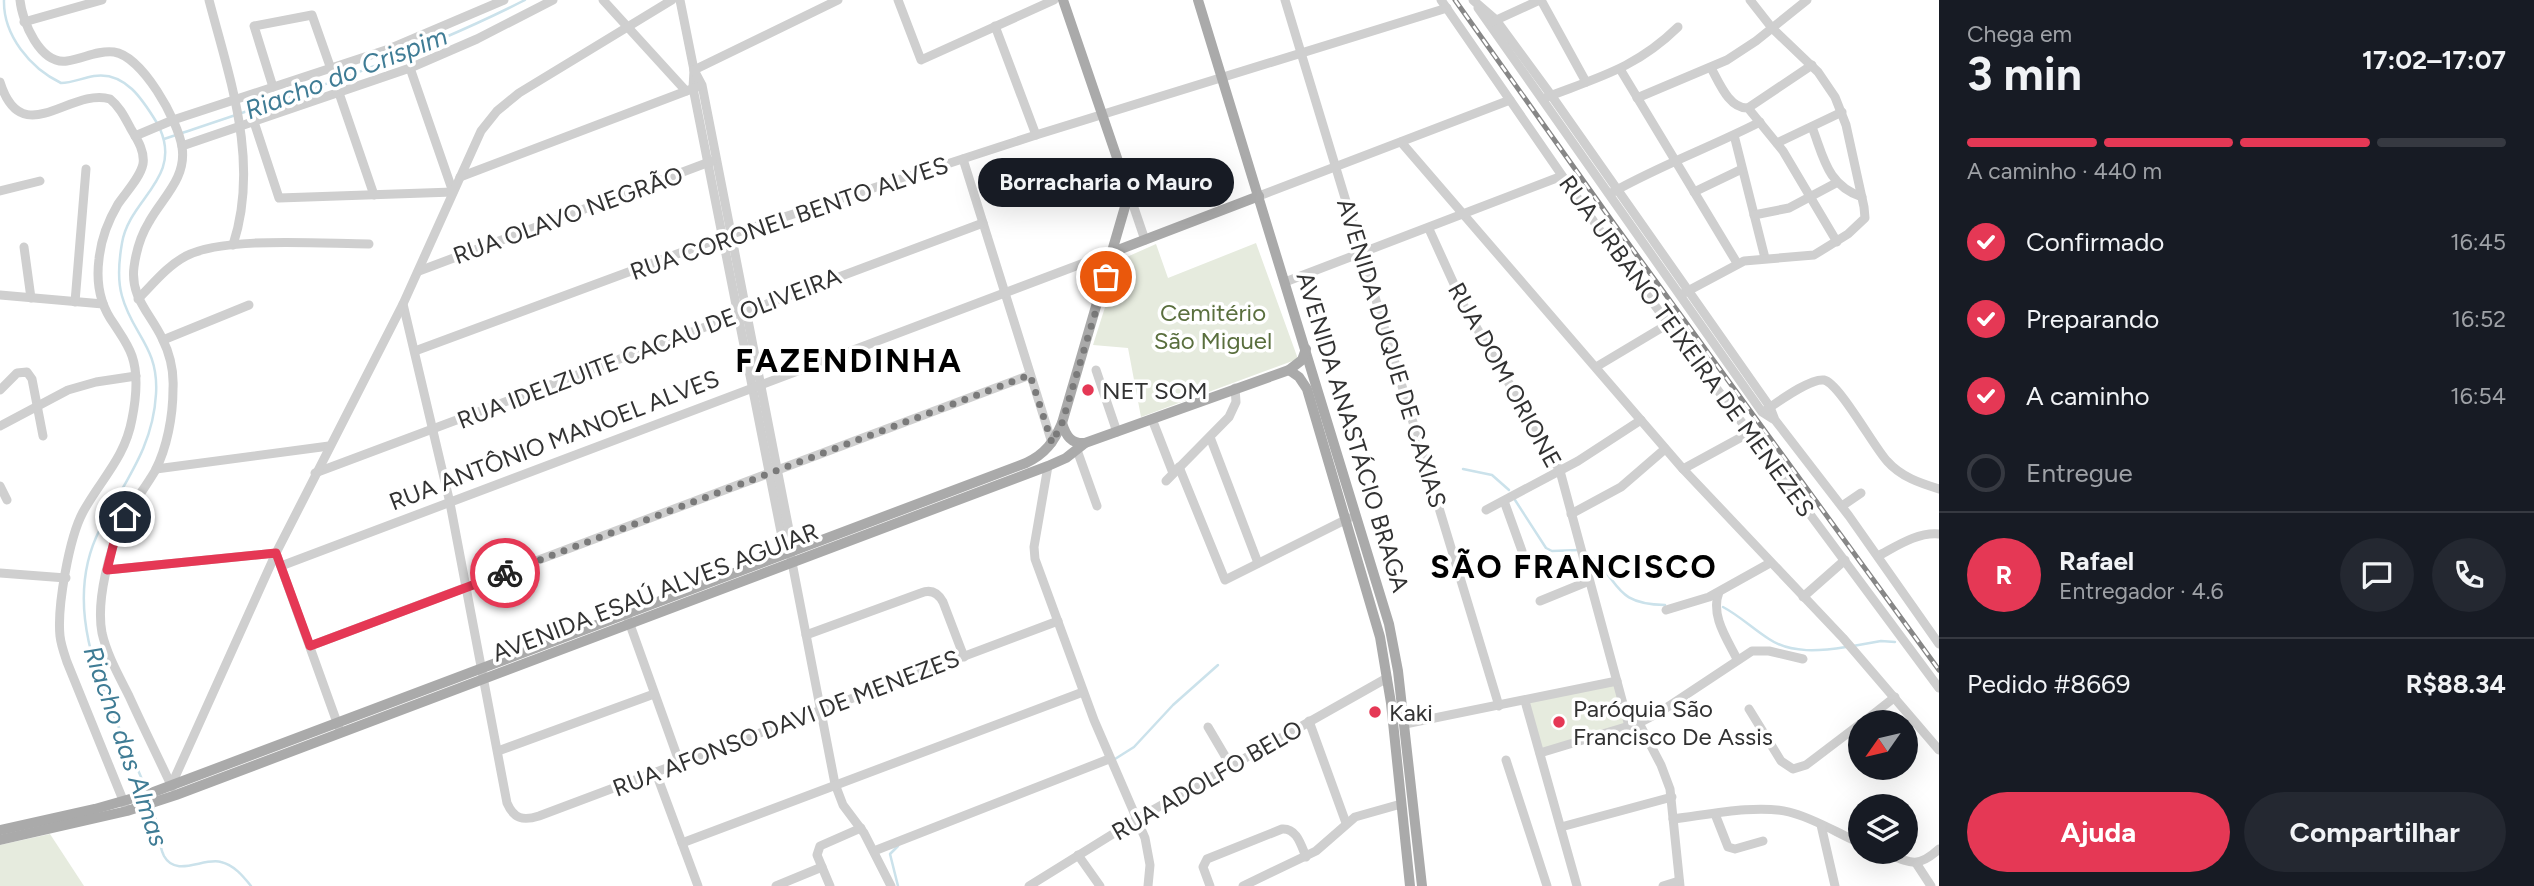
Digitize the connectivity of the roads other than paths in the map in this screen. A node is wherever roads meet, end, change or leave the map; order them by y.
1 (20, 0) edge
2 (102, 0) edge
3 (209, 0) edge
4 (504, 0) edge
5 (553, 0) edge
6 (603, 0) edge
7 (672, 0) edge
8 (680, 0) edge
9 (838, 0) edge
10 (898, 0) edge
11 (1054, 0) edge
12 (1063, 0) edge
13 (1198, 0) edge
14 (1284, 0) edge
15 (1473, 0) edge
16 (1541, 0) edge
17 (1751, 0) edge
18 (1807, 0) edge
19 (1444, 4) edge
20 (24, 22) junction
21 (1492, 22) junction
22 (995, 26) junction
23 (627, 27) junction
24 (1678, 27) dead end
25 (1772, 28) junction
26 (1300, 53) junction
27 (1812, 65) junction
28 (410, 68) junction
29 (1710, 68) junction
30 (331, 69) junction
31 (1620, 69) junction
32 (694, 70) junction
33 (1222, 77) junction
34 (0, 82) edge
35 (1586, 82) junction
36 (274, 87) junction
37 (694, 88) junction
38 (339, 93) junction
39 (1547, 97) junction
40 (1637, 98) junction
41 (236, 99) junction
42 (1510, 100) junction
43 (1748, 108) junction
44 (1842, 112) junction
45 (1102, 115) junction
46 (254, 122) junction
47 (1760, 122) junction
48 (241, 126) junction
49 (1812, 127) junction
50 (178, 133) junction
51 (1037, 135) junction
52 (1734, 135) junction
53 (135, 136) junction
54 (1401, 142) junction
55 (1777, 143) junction
56 (963, 159) junction
57 (712, 161) junction
58 (1676, 162) junction
59 (1336, 167) junction
60 (86, 169) dead end
61 (1742, 169) junction
62 (1562, 176) junction
63 (460, 177) junction
64 (40, 181) dead end
65 (1836, 183) junction
66 (0, 191) edge
67 (453, 192) junction
68 (1613, 192) junction
69 (1694, 192) junction
70 (1129, 194) junction
71 (374, 195) junction
72 (1259, 196) junction
73 (1862, 197) junction
74 (1811, 198) junction
75 (1464, 215) junction
76 (1754, 215) junction
77 (983, 223) junction
78 (1429, 229) junction
79 (727, 235) junction
80 (1145, 240) junction
81 (1837, 242) junction
82 (369, 244) dead end
83 (233, 245) junction
84 (24, 247) dead end
85 (1113, 253) junction
86 (1362, 254) junction
87 (1765, 258) junction
88 (1737, 263) junction
89 (78, 265) junction
90 (98, 267) junction
91 (419, 271) junction
92 (1285, 282) junction
93 (1005, 293) junction
94 (1684, 293) junction
95 (0, 295) edge
96 (31, 298) junction
97 (138, 299) junction
98 (75, 302) junction
99 (103, 304) junction
100 (403, 304) junction
101 (249, 305) dead end
102 (742, 312) junction
103 (1668, 324) junction
104 (163, 340) junction
105 (1306, 349) junction
106 (415, 351) junction
107 (1596, 366) junction
108 (1096, 370) dead end
109 (1289, 370) junction
110 (1030, 375) junction
111 (136, 376) junction
112 (757, 386) junction
113 (1235, 388) junction
114 (0, 390) edge
115 (37, 406) junction
116 (1766, 410) junction
117 (1152, 419) junction
118 (1641, 420) junction
119 (1062, 423) junction
120 (0, 426) edge
121 (433, 429) junction
122 (1117, 432) junction
123 (1749, 433) junction
124 (43, 436) dead end
125 (1210, 437) junction
126 (1052, 443) junction
127 (329, 446) junction
128 (1081, 447) junction
129 (1665, 449) junction
130 (1048, 466) junction
131 (156, 469) junction
132 (1683, 469) junction
133 (1176, 470) junction
134 (1560, 471) junction
135 (774, 472) junction
136 (315, 473) junction
137 (1166, 481) dead end
138 (0, 486) edge
139 (1939, 489) edge
140 (1861, 493) dead end
141 (7, 500) dead end
142 (1504, 501) junction
143 (450, 503) junction
144 (1097, 506) dead end
145 (1842, 506) junction
146 (918, 509) junction
147 (1486, 510) dead end
148 (1571, 514) junction
149 (1351, 517) junction
150 (1939, 534) edge
151 (1522, 551) dead end
152 (276, 553) junction
153 (1878, 556) junction
154 (791, 557) junction
155 (1844, 560) junction
156 (1258, 563) junction
157 (1770, 563) junction
158 (281, 566) junction
159 (107, 570) junction
160 (0, 573) edge
161 (65, 578) junction
162 (1589, 581) junction
163 (466, 588) junction
164 (1719, 592) junction
165 (1803, 597) junction
166 (1541, 601) dead end
167 (1377, 603) junction
168 (1666, 610) dead end
169 (627, 619) junction
170 (1058, 621) junction
171 (806, 635) junction
172 (1939, 644) edge
173 (310, 646) junction
174 (964, 657) junction
175 (1737, 659) junction
176 (1803, 659) dead end
177 (483, 673) junction
178 (1387, 678) junction
179 (1618, 681) junction
180 (1939, 688) edge
181 (1083, 692) junction
182 (654, 694) junction
183 (1895, 697) junction
184 (1525, 701) junction
185 (1499, 706) junction
186 (1749, 709) dead end
187 (1878, 710) edge
188 (821, 711) junction
189 (1310, 721) junction
190 (1405, 724) junction
191 (1634, 725) junction
192 (1208, 727) dead end
193 (339, 728) junction
194 (1848, 733) edge
195 (1939, 750) edge
196 (498, 751) junction
197 (1539, 753) junction
198 (1110, 759) junction
199 (1506, 760) dead end
200 (680, 764) junction
201 (1231, 765) junction
202 (656, 772) junction
203 (835, 784) junction
204 (173, 790) junction
205 (1672, 797) junction
206 (1401, 804) junction
207 (125, 806) junction
208 (1715, 814) junction
209 (1138, 818) junction
210 (1674, 819) junction
211 (1346, 823) junction
212 (1821, 825) junction
213 (1561, 827) junction
214 (861, 828) junction
215 (0, 830) edge
216 (1848, 837) edge
217 (0, 840) edge
218 (1763, 841) dead end
219 (682, 843) junction
220 (1939, 849) edge
221 (874, 850) junction
222 (1078, 855) junction
223 (1306, 857) junction
224 (1918, 862) edge
225 (1917, 864) edge
226 (822, 867) junction
227 (1679, 884) edge
228 (698, 886) edge
229 (776, 886) edge
230 (830, 886) edge
231 (891, 886) edge
232 (1029, 886) edge
233 (1100, 886) edge
234 (1148, 886) edge
235 (1210, 886) edge
236 (1243, 886) edge
237 (1410, 886) edge
238 (1422, 886) edge
239 (1547, 886) edge
240 (1577, 886) edge
241 (1663, 886) edge
242 (1835, 886) edge
243 (1931, 886) edge

1 - 20 street
2 - 20 street
3 - 41 street
4 - 30 street
5 - 28 street
6 - 23 street
7 - 23 street
8 - 32 street
9 - 32 street
10 - 22 street
11 - 22 street
12 - 45 main road
13 - 33 main road, AVENIDA ANASTÁCIO BRAGA
14 - 26 street, AVENIDA DUQUE DE CAXIAS
15 - 21 street, RUA URBANO TEIXEIRA DE MENEZES
16 - 21 street
16 - 35 street
17 - 25 street
18 - 25 street
19 - 26 street, RUA CORONEL BENTO ALVES
19 - 42 street, RUA URBANO TEIXEIRA DE MENEZES
20 - 50 street
21 - 39 street, RUA URBANO TEIXEIRA DE MENEZES
22 - 51 street
23 - 37 street
23 - 63 street
24 - 31 street
25 - 27 street
25 - 29 street
26 - 33 street, RUA CORONEL BENTO ALVES
26 - 59 street, AVENIDA DUQUE DE CAXIAS
27 - 43 street
27 - 44 street
28 - 38 street
28 - 67 street
29 - 40 street
29 - 43 street
30 - 36 street
30 - 36 street
31 - 35 street
31 - 40 street
32 - 37 street
33 - 45 street, RUA CORONEL BENTO ALVES
33 - 72 main road, AVENIDA ANASTÁCIO BRAGA
34 - 53 street
35 - 39 street
36 - 41 street
37 - 57 street
37 - 63 street
38 - 46 street
38 - 71 street
39 - 68 street, RUA URBANO TEIXEIRA DE MENEZES
40 - 58 street
41 - 48 street
41 - 50 street
42 - 54 street, RUA ANTÔNIO MANOEL ALVES
42 - 62 street, RUA URBANO TEIXEIRA DE MENEZES
43 - 47 street
44 - 49 street
44 - 73 street
45 - 51 street, RUA CORONEL BENTO ALVES
45 - 70 main road
46 - 48 street
46 - 71 street
47 - 52 street
47 - 55 street
48 - 50 street
48 - 83 street
49 - 55 street
49 - 65 street
50 - 53 street
50 - 97 street
51 - 56 street, RUA CORONEL BENTO ALVES
52 - 58 street
52 - 61 street
53 - 90 street
54 - 59 street, RUA ANTÔNIO MANOEL ALVES
54 - 75 street
55 - 74 street
56 - 77 street
56 - 79 street, RUA CORONEL BENTO ALVES
57 - 79 street
57 - 91 street, RUA OLAVO NEGRÃO
58 - 68 street
58 - 69 street
59 - 72 street, RUA ANTÔNIO MANOEL ALVES
59 - 86 street, AVENIDA DUQUE DE CAXIAS
60 - 89 street
61 - 69 street
61 - 76 street
62 - 75 street
62 - 103 street, RUA URBANO TEIXEIRA DE MENEZES
63 - 67 street
64 - 66 street
65 - 73 street
65 - 74 street
67 - 71 street
67 - 91 street
68 - 94 street, RUA URBANO TEIXEIRA DE MENEZES
69 - 88 street
70 - 80 street
70 - 85 main road, AVENIDA ESAÚ ALVES AGUIAR
72 - 80 main road, RUA ANTÔNIO MANOEL ALVES
72 - 92 main road, AVENIDA ANASTÁCIO BRAGA
73 - 81 street
74 - 76 street
74 - 81 street
75 - 78 street
75 - 107 street
76 - 87 street
77 - 93 street
77 - 102 street, RUA IDELZUITE CACAU DE OLIVEIRA
78 - 86 street
78 - 134 street, RUA DOM ORIONE
79 - 102 street
79 - 106 street, RUA CORONEL BENTO ALVES
80 - 85 main road, RUA ANTÔNIO MANOEL ALVES
81 - 87 street
82 - 83 street
83 - 97 street
84 - 96 street
85 - 93 street, RUA ANTÔNIO MANOEL ALVES
85 - 119 main road, AVENIDA ESAÚ ALVES AGUIAR
86 - 92 street
86 - 185 street, AVENIDA DUQUE DE CAXIAS
87 - 88 street
88 - 94 street
89 - 90 street
89 - 98 street
90 - 99 street
91 - 100 street
92 - 105 main road, AVENIDA ANASTÁCIO BRAGA
93 - 110 street
93 - 112 street, RUA ANTÔNIO MANOEL ALVES
94 - 116 street, RUA URBANO TEIXEIRA DE MENEZES
95 - 96 street
96 - 98 street
97 - 104 street
98 - 99 street
99 - 111 street
100 - 106 street
100 - 127 street
101 - 104 street
102 - 112 street
102 - 121 street, RUA IDELZUITE CACAU DE OLIVEIRA
103 - 107 street
103 - 123 street, RUA URBANO TEIXEIRA DE MENEZES
104 - 131 street
105 - 109 main road
105 - 149 main road, AVENIDA ANASTÁCIO BRAGA
106 - 121 street
107 - 118 street
108 - 122 street
109 - 113 main road, AVENIDA ESAÚ ALVES AGUIAR
109 - 149 main road, AVENIDA ANASTÁCIO BRAGA
110 - 126 street
110 - 135 street
111 - 115 street
111 - 161 street
112 - 135 street
112 - 143 street, RUA ANTÔNIO MANOEL ALVES
113 - 117 main road, AVENIDA ESAÚ ALVES AGUIAR
113 - 125 street
114 - 115 street
115 - 120 street
115 - 124 street
116 - 139 street
116 - 145 street, RUA URBANO TEIXEIRA DE MENEZES
117 - 122 main road, AVENIDA ESAÚ ALVES AGUIAR
117 - 133 street
118 - 129 street
118 - 134 street
119 - 126 main road, AVENIDA ESAÚ ALVES AGUIAR
119 - 128 main road
121 - 136 street, RUA IDELZUITE CACAU DE OLIVEIRA
121 - 143 street
122 - 128 main road, AVENIDA ESAÚ ALVES AGUIAR
123 - 132 street
123 - 155 street, RUA URBANO TEIXEIRA DE MENEZES
125 - 133 street
125 - 156 street
126 - 130 main road
126 - 146 main road, AVENIDA ESAÚ ALVES AGUIAR
127 - 131 street
127 - 136 street
128 - 130 main road, AVENIDA ESAÚ ALVES AGUIAR
128 - 144 street
129 - 132 street
129 - 148 street
130 - 146 main road, AVENIDA ESAÚ ALVES AGUIAR
130 - 170 street
131 - 159 street
132 - 157 street
133 - 137 street
133 - 156 street
134 - 142 street
134 - 148 street, RUA DOM ORIONE
135 - 154 street
135 - 163 street
136 - 152 street
138 - 141 street
140 - 145 street
142 - 147 street
142 - 151 street
143 - 158 street, RUA ANTÔNIO MANOEL ALVES
143 - 163 street
145 - 153 street, RUA URBANO TEIXEIRA DE MENEZES
146 - 154 main road, AVENIDA ESAÚ ALVES AGUIAR
148 - 162 street, RUA DOM ORIONE
149 - 156 street
149 - 167 main road, AVENIDA ANASTÁCIO BRAGA
150 - 153 street
152 - 158 street
152 - 159 street
152 - 204 street
153 - 172 street, RUA URBANO TEIXEIRA DE MENEZES
154 - 169 main road, AVENIDA ESAÚ ALVES AGUIAR
154 - 171 street
155 - 165 street
155 - 180 street, RUA URBANO TEIXEIRA DE MENEZES
157 - 164 street
157 - 165 street
158 - 173 street
159 - 204 street
160 - 161 street
161 - 207 street
162 - 166 street
162 - 179 street, RUA DOM ORIONE
163 - 173 street
163 - 177 street
164 - 168 street
164 - 175 street
165 - 183 street
167 - 178 main road, AVENIDA ANASTÁCIO BRAGA
167 - 190 main road, AVENIDA ANASTÁCIO BRAGA
169 - 177 main road, AVENIDA ESAÚ ALVES AGUIAR
169 - 182 street
170 - 174 street, RUA AFONSO DAVI DE MENEZES
170 - 181 street
171 - 174 street
171 - 188 street
173 - 193 street
174 - 188 street, RUA AFONSO DAVI DE MENEZES
175 - 176 street
175 - 191 street
177 - 193 main road, AVENIDA ESAÚ ALVES AGUIAR
177 - 196 street
178 - 189 street, RUA ADOLFO BELO
178 - 206 main road, AVENIDA ANASTÁCIO BRAGA
179 - 184 street
179 - 191 street, RUA DOM ORIONE
181 - 198 street
181 - 203 street
182 - 196 street
182 - 200 street
183 - 187 street
183 - 195 street
184 - 185 street
184 - 197 street
185 - 190 street
186 - 194 street
188 - 200 street, RUA AFONSO DAVI DE MENEZES
188 - 203 street
189 - 201 street, RUA ADOLFO BELO
189 - 211 street
190 - 238 main road, AVENIDA ANASTÁCIO BRAGA
191 - 197 street
191 - 205 street, RUA DOM ORIONE
192 - 201 street
193 - 204 main road, AVENIDA ESAÚ ALVES AGUIAR
196 - 202 street, RUA AFONSO DAVI DE MENEZES
197 - 213 street
198 - 209 street
198 - 221 street
199 - 239 street
200 - 202 street, RUA AFONSO DAVI DE MENEZES
201 - 209 street, RUA ADOLFO BELO
202 - 219 street
203 - 214 street
203 - 219 street
204 - 207 main road, AVENIDA ESAÚ ALVES AGUIAR
205 - 210 street, RUA DOM ORIONE
205 - 213 street
206 - 211 street
206 - 237 main road, AVENIDA ANASTÁCIO BRAGA
207 - 215 main road, AVENIDA ESAÚ ALVES AGUIAR
207 - 217 main road, AVENIDA ESAÚ ALVES AGUIAR
208 - 210 street
208 - 212 street
208 - 218 street
209 - 222 street, RUA ADOLFO BELO
209 - 234 street
210 - 227 street, RUA DOM ORIONE
211 - 223 street
212 - 216 street
212 - 242 street
213 - 240 street
214 - 221 street
214 - 226 street
219 - 228 street
220 - 224 street
221 - 231 street
222 - 232 street, RUA ADOLFO BELO
222 - 233 street
223 - 235 street
223 - 236 street
225 - 243 street
226 - 229 street
226 - 230 street
227 - 241 street

